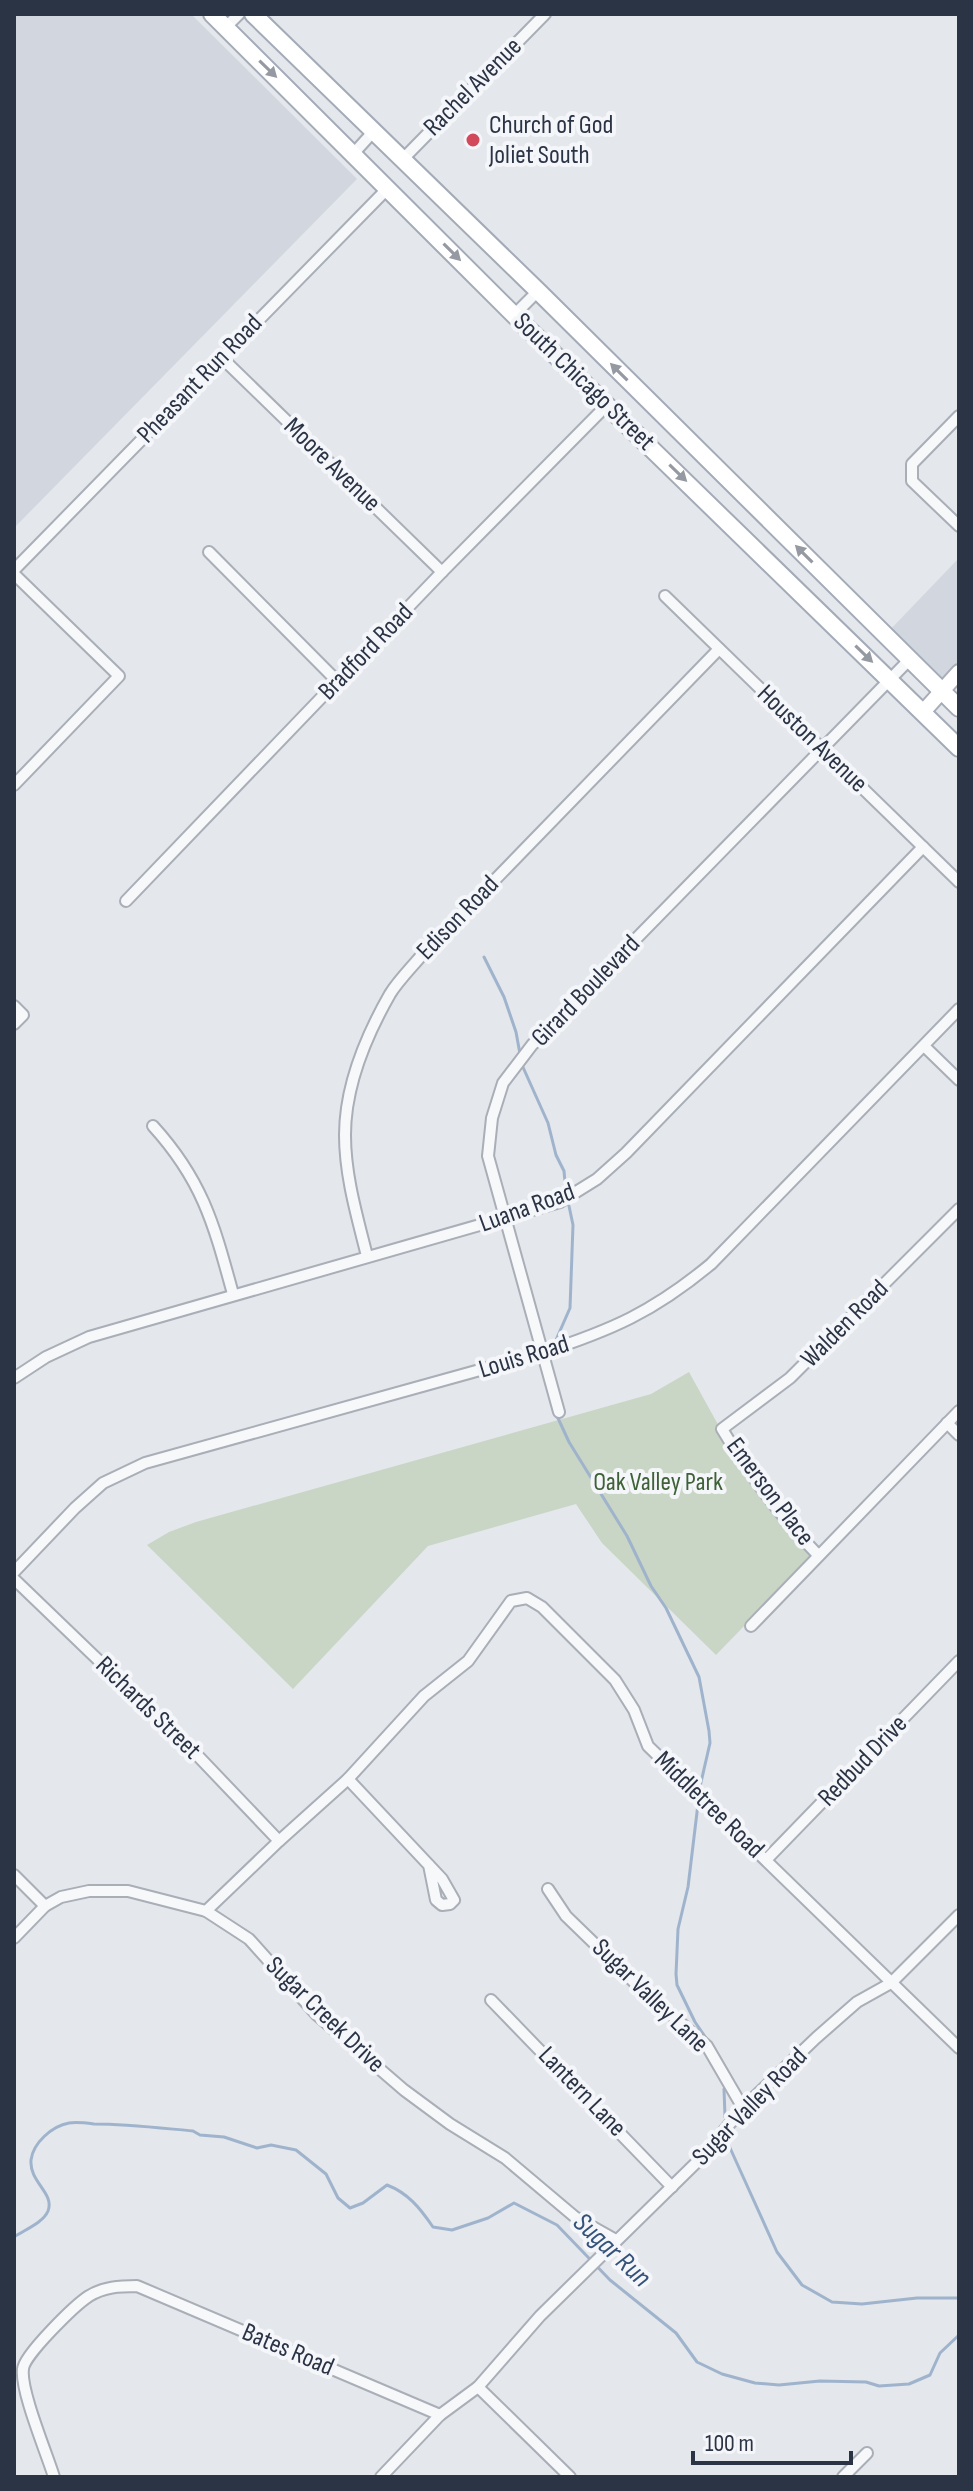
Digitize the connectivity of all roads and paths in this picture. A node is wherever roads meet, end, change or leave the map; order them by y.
1 (212, 14) edge
2 (239, 14) edge
3 (253, 14) edge
4 (545, 14) edge
5 (226, 27) junction
6 (373, 132) junction
7 (354, 153) junction
8 (402, 160) junction
9 (388, 188) junction
10 (538, 291) junction
11 (514, 315) junction
12 (221, 357) junction
13 (607, 405) junction
14 (959, 416) edge
15 (959, 526) edge
16 (209, 552) dead end
17 (14, 572) edge
18 (442, 572) junction
19 (665, 596) dead end
20 (719, 649) junction
21 (910, 659) junction
22 (959, 672) edge
23 (890, 679) junction
24 (337, 681) junction
25 (942, 691) junction
26 (959, 708) edge
27 (923, 712) junction
28 (822, 748) junction
29 (959, 748) edge
30 (14, 785) edge
31 (923, 847) junction
32 (959, 882) edge
33 (126, 901) dead end
34 (14, 1006) edge
35 (959, 1009) edge
36 (14, 1024) edge
37 (924, 1046) junction
38 (959, 1080) edge
39 (153, 1126) dead end
40 (959, 1209) edge
41 (504, 1219) junction
42 (367, 1256) junction
43 (233, 1294) junction
44 (541, 1353) junction
45 (14, 1378) edge
46 (959, 1411) edge
47 (559, 1412) dead end
48 (947, 1423) junction
49 (722, 1429) joint
50 (959, 1435) edge
51 (818, 1555) junction
52 (14, 1572) edge
53 (14, 1579) edge
54 (751, 1626) dead end
55 (959, 1661) edge
56 (348, 1779) junction
57 (279, 1841) junction
58 (766, 1860) junction
59 (429, 1865) dead end
60 (14, 1875) edge
61 (548, 1889) dead end
62 (45, 1906) junction
63 (206, 1911) junction
64 (959, 1915) edge
65 (14, 1938) edge
66 (891, 1983) junction
67 (491, 2000) dead end
68 (959, 2048) edge
69 (743, 2108) junction
70 (672, 2187) junction
71 (616, 2240) junction
72 (478, 2387) junction
73 (440, 2415) junction
74 (867, 2453) dead end
75 (54, 2477) edge
76 (381, 2477) edge
77 (570, 2477) edge
78 (843, 2477) edge

1 - 5 main road, South Chicago Street
2 - 5 street
3 - 6 main road, South Chicago Street
4 - 8 street, Rachel Avenue
5 -> 7 main road, South Chicago Street
6 - 7 street
6 - 8 main road, South Chicago Street
7 - 9 main road, South Chicago Street
8 - 10 main road, South Chicago Street
9 -> 11 main road, South Chicago Street
9 - 12 street, Pheasant Run Road
10 - 11 street
21 -> 10 main road, South Chicago Street
11 - 13 main road, South Chicago Street
12 - 17 street, Pheasant Run Road
12 - 18 street, Moore Avenue
13 - 18 street, Bradford Road
13 -> 23 main road, South Chicago Street
14 - 15 street
16 - 24 street
17 - 30 street
18 - 24 street, Bradford Road
19 - 20 street, Houston Avenue
20 - 28 street, Houston Avenue
20 - 42 street, Edison Road
21 - 23 street, Girard Boulevard
21 - 25 main road, South Chicago Street
22 - 25 street
23 - 27 main road, South Chicago Street
23 - 28 street, Girard Boulevard
24 - 33 street, Bradford Road
25 - 26 main road, South Chicago Street
25 - 27 street
27 - 29 main road, South Chicago Street
28 - 31 street, Houston Avenue
28 - 41 street, Girard Boulevard
31 - 32 street, Houston Avenue
31 - 41 street, Luana Road
34 - 36 street
35 - 37 street, Louis Road
37 - 38 street
37 - 44 street, Louis Road
39 - 43 street
40 - 49 street, Walden Road
41 - 42 street, Luana Road
41 - 44 street, Girard Boulevard
42 - 43 street, Luana Road
43 - 45 street, Luana Road
44 - 47 street, Girard Boulevard
44 - 52 street, Louis Road
46 - 48 street
48 - 50 street
48 - 51 street
49 - 51 street, Emerson Place
51 - 54 street
53 - 57 street, Richards Street
55 - 58 street, Redbud Drive
56 - 57 street, Middletree Road
56 - 58 street, Middletree Road
56 - 59 street
57 - 63 street, Middletree Road
58 - 66 street, Middletree Road
60 - 62 street
61 - 69 street, Sugar Valley Lane
62 - 63 street, Sugar Creek Drive
62 - 65 street, Sugar Creek Drive
63 - 71 street, Sugar Creek Drive
64 - 66 street, Sugar Valley Road
66 - 68 street, Middletree Road
66 - 69 street, Sugar Valley Road
67 - 70 street, Lantern Lane
69 - 70 street, Sugar Valley Road
70 - 71 street, Sugar Valley Road
71 - 72 street, Sugar Valley Road
72 - 73 street, Sugar Valley Road
72 - 77 street
73 - 75 street, Bates Road
73 - 76 street, Sugar Valley Road
74 - 78 street

